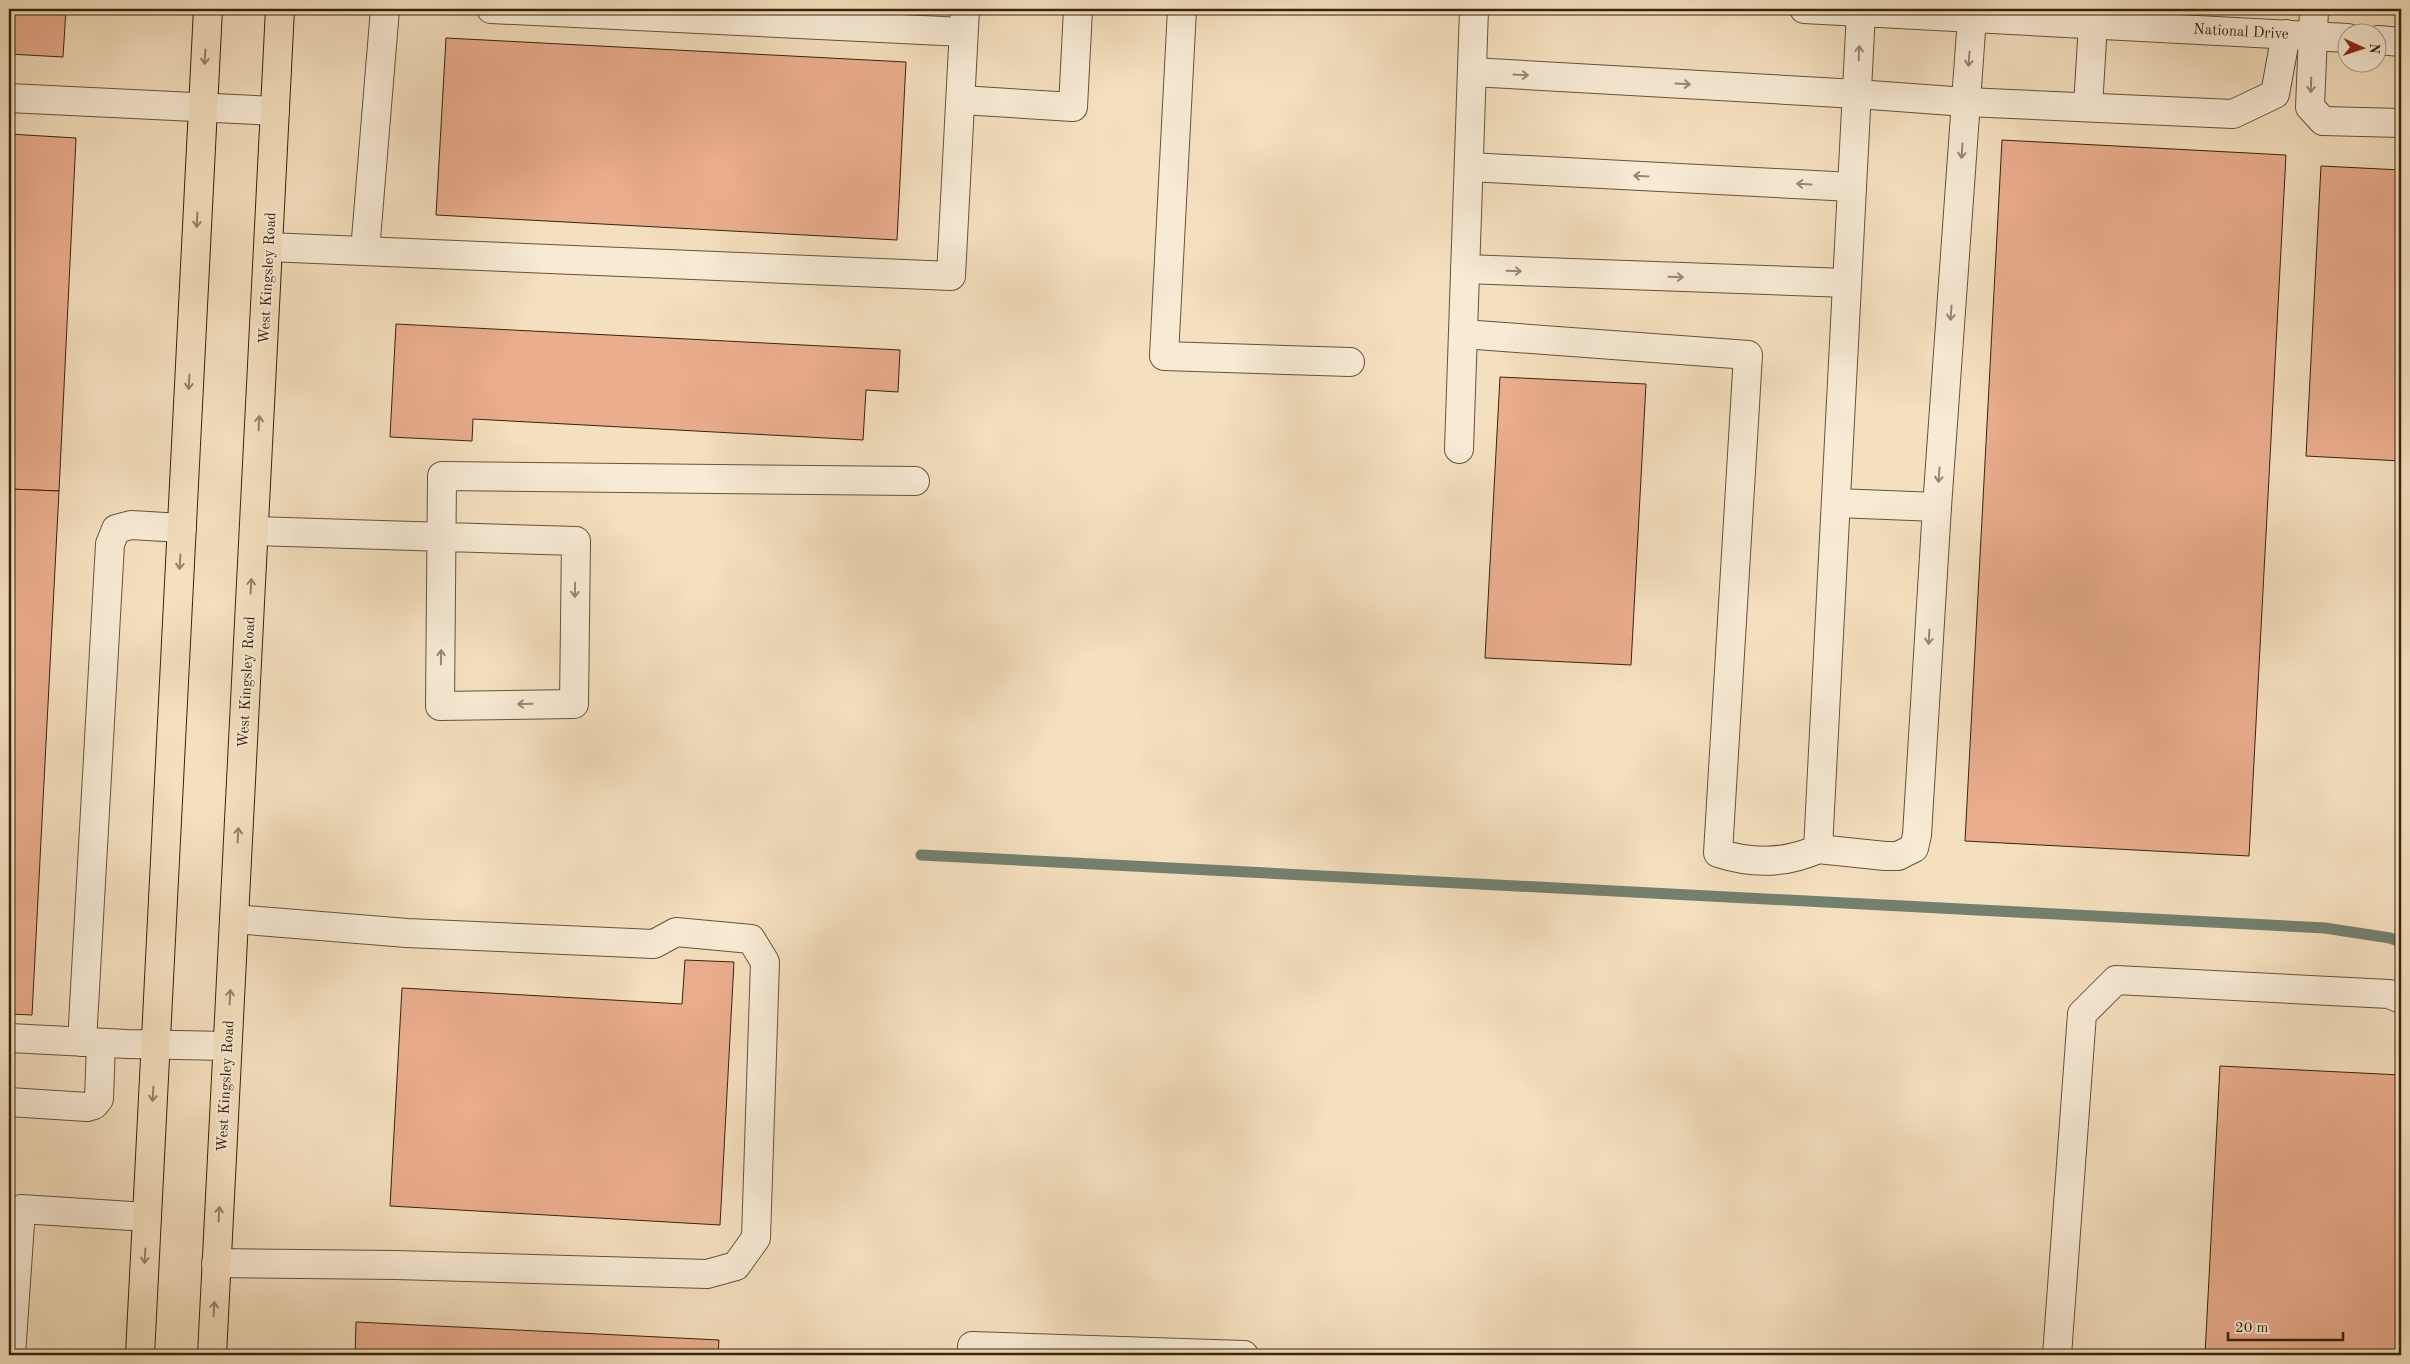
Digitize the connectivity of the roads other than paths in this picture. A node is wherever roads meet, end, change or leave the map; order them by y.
1 (208, 9) edge
2 (280, 9) edge
3 (386, 9) edge
4 (491, 9) edge
5 (1078, 9) edge
6 (1182, 9) edge
7 (1474, 9) edge
8 (1804, 9) edge
9 (2314, 9) edge
10 (1862, 12) junction
11 (1972, 17) junction
12 (964, 20) edge
13 (2240, 20) edge
14 (2093, 23) junction
15 (2286, 34) junction
16 (2312, 36) junction
17 (2338, 37) edge
18 (2388, 41) edge
19 (2401, 42) edge
20 (1472, 72) junction
21 (1857, 94) junction
22 (9, 98) edge
23 (961, 100) junction
24 (1966, 102) junction
25 (2088, 107) junction
26 (203, 108) junction
27 (276, 111) junction
28 (2401, 123) edge
29 (1469, 167) junction
30 (1852, 186) junction
31 (268, 247) junction
32 (365, 251) junction
33 (1465, 269) junction
34 (1847, 283) junction
35 (1463, 334) junction
36 (1350, 362) dead end
37 (1459, 449) dead end
38 (915, 482) dead end
39 (1836, 503) junction
40 (1937, 507) junction
41 (182, 528) junction
42 (254, 532) junction
43 (443, 538) junction
44 (1818, 849) junction
45 (234, 920) junction
46 (2401, 999) edge
47 (9, 1038) edge
48 (91, 1042) junction
49 (155, 1045) junction
50 (227, 1046) junction
51 (9, 1102) edge
52 (147, 1217) junction
53 (216, 1263) junction
54 (11, 1355) edge
55 (140, 1355) edge
56 (212, 1355) edge
57 (972, 1355) edge
58 (1244, 1355) edge
59 (2058, 1355) edge

1 -> 26 main road
2 - 27 main road, West Kingsley Road
3 - 32 street
4 - 12 street
5 - 23 street
6 - 36 street
7 - 20 street
8 - 10 street, National Drive
9 - 16 street
10 - 11 street, National Drive
21 -> 10 street
11 - 14 street, National Drive
11 -> 24 street
12 - 23 street
13 - 14 street, National Drive
13 - 15 street, National Drive
14 - 25 street
15 - 16 street, National Drive
15 - 25 street
16 - 17 street, National Drive
16 -> 28 street
18 - 19 street
20 -> 21 street
20 - 29 street
21 - 24 street
21 - 30 street
22 - 26 street
23 - 32 street
24 - 25 street
24 -> 40 street
26 - 27 street
26 -> 41 main road
27 - 31 main road, West Kingsley Road
30 -> 29 street
29 - 33 street
30 - 34 street
31 - 32 street
42 -> 31 main road, West Kingsley Road
33 -> 34 street
33 - 35 street
34 - 39 street
35 - 37 street
35 - 44 street
38 - 43 street
39 - 40 street
39 - 44 street
40 -> 44 street
41 - 48 street
41 -> 49 main road
42 - 43 street
45 -> 42 main road, West Kingsley Road
43 -> 43 street
50 -> 45 main road, West Kingsley Road
45 - 53 street
46 - 59 street
47 - 48 street
48 - 49 street
48 - 51 street
49 - 50 street
49 -> 52 main road
53 -> 50 main road, West Kingsley Road
52 - 54 street
52 -> 55 main road
56 -> 53 main road, West Kingsley Road
57 - 58 street

